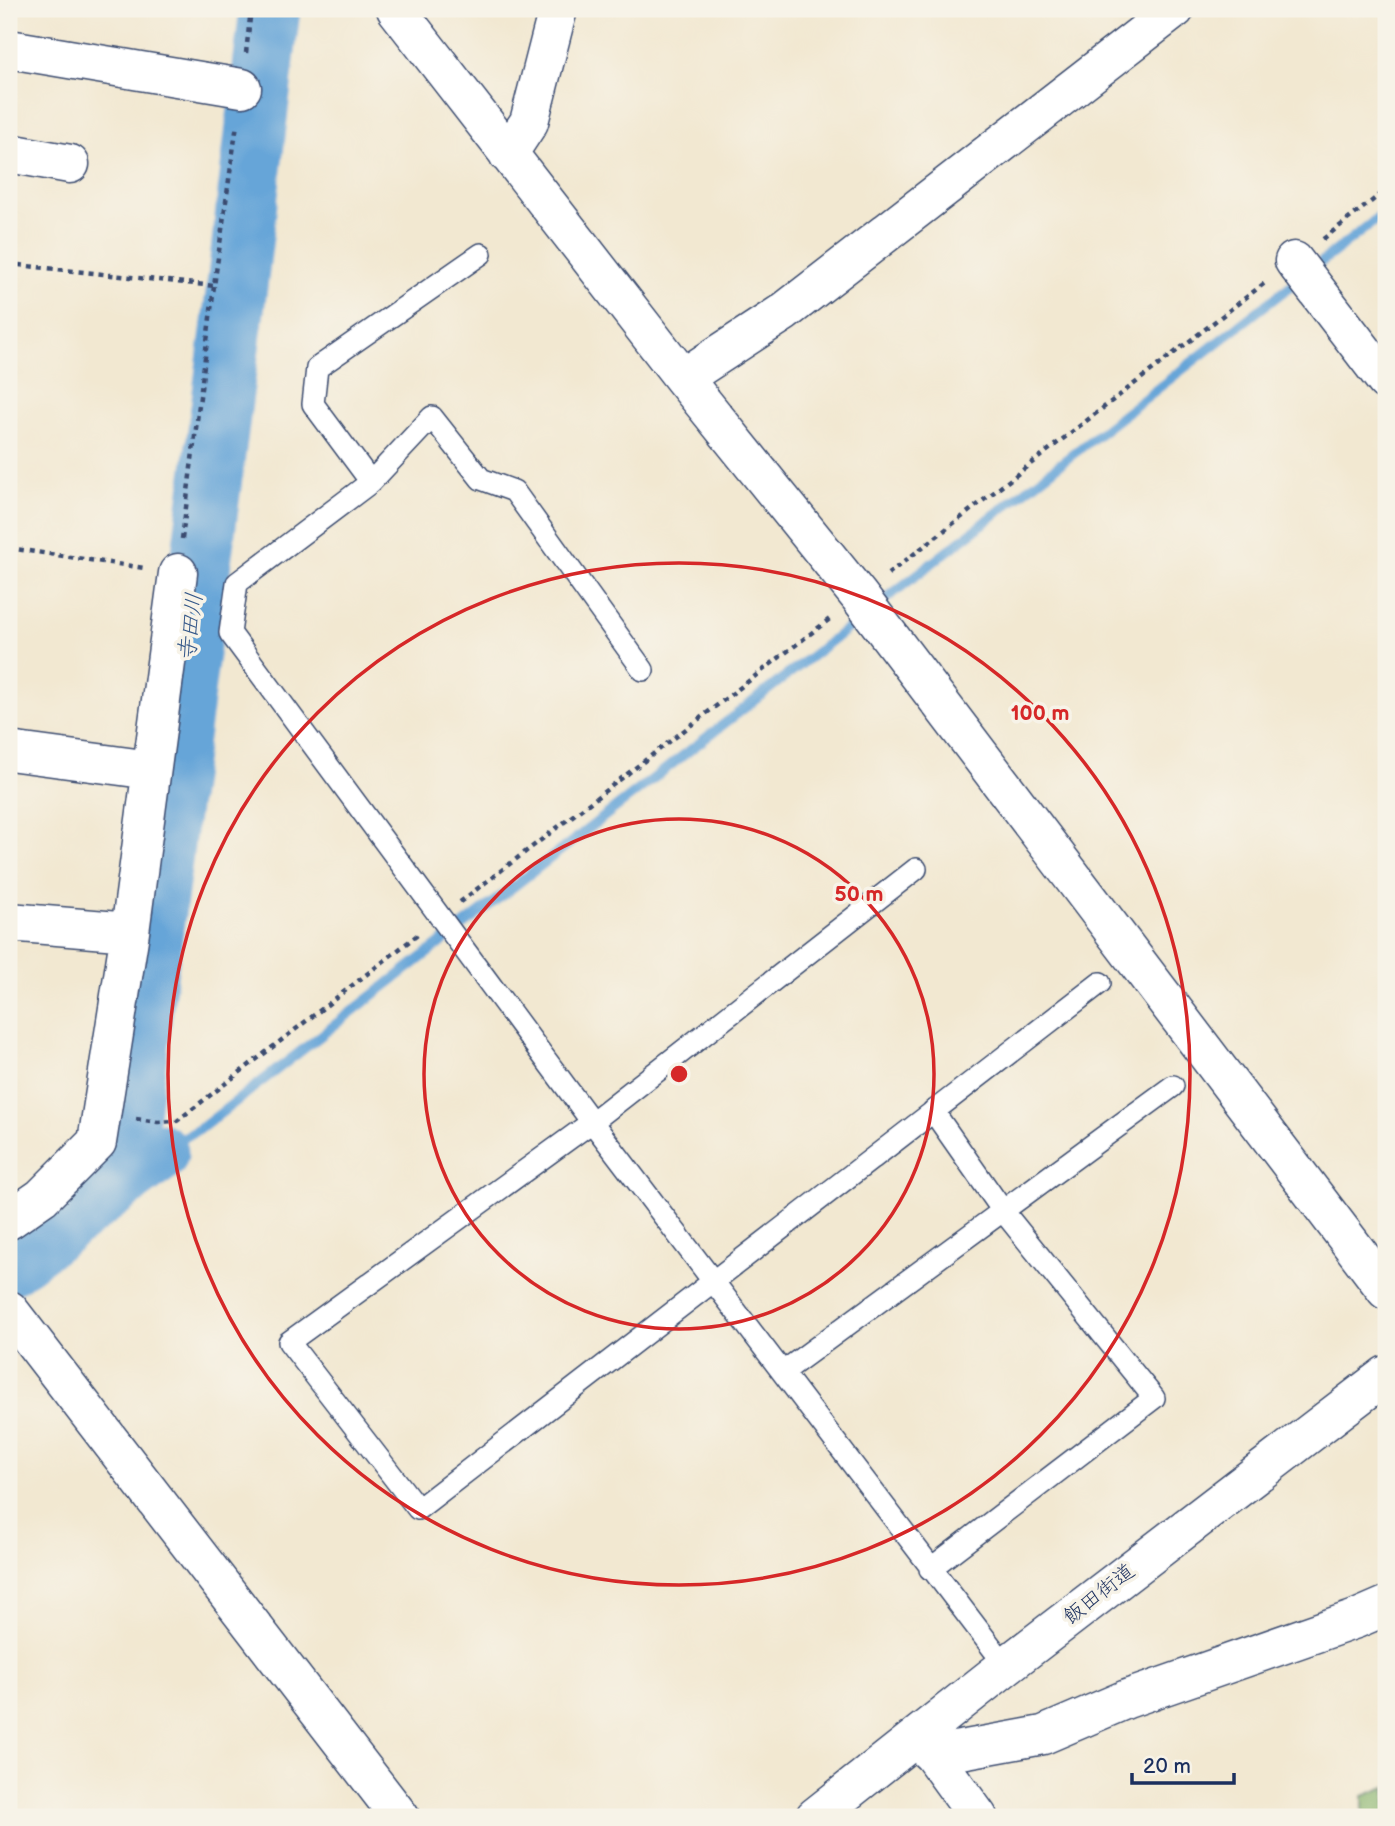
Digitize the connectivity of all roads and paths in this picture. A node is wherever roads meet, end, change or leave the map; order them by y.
1 (251, 9) edge
2 (396, 9) edge
3 (558, 9) edge
4 (1175, 9) edge
5 (9, 49) edge
6 (242, 88) junction
7 (9, 153) edge
8 (508, 154) junction
9 (70, 164) dead end
10 (1386, 190) edge
11 (481, 254) dead end
12 (1294, 261) junction
13 (9, 264) edge
14 (214, 286) junction
15 (683, 378) junction
16 (1386, 381) edge
17 (371, 482) junction
18 (9, 548) edge
19 (178, 573) junction
20 (859, 596) junction
21 (643, 670) dead end
22 (9, 751) edge
23 (151, 770) junction
24 (916, 869) dead end
25 (440, 918) junction
26 (9, 922) edge
27 (130, 932) junction
28 (1100, 983) dead end
29 (1172, 1086) dead end
30 (933, 1111) junction
31 (137, 1119) dead end
32 (592, 1122) junction
33 (1003, 1211) junction
34 (9, 1220) edge
35 (714, 1281) junction
36 (1386, 1290) edge
37 (9, 1310) edge
38 (783, 1372) junction
39 (1386, 1375) edge
40 (930, 1569) junction
41 (1386, 1606) edge
42 (1006, 1666) junction
43 (924, 1747) junction
44 (400, 1817) edge
45 (816, 1817) edge
46 (978, 1817) edge

1 - 6 path
2 - 8 street
3 - 8 street
4 - 15 street
5 - 6 street
6 - 14 path
7 - 9 street
8 - 15 street
10 - 12 path
11 - 17 lane
12 - 16 street
12 - 20 path
13 - 14 path
14 - 19 path
15 - 20 street
17 - 21 lane
17 - 25 lane
18 - 19 path
19 - 23 street
20 - 25 path
20 - 36 street
22 - 23 street
23 - 27 street
24 - 32 lane
25 - 31 path
25 - 32 lane
26 - 27 street
27 - 34 street
28 - 30 lane
29 - 33 lane
30 - 33 lane
30 - 35 lane
32 - 35 lane
32 - 35 lane
33 - 38 lane
33 - 40 lane
35 - 38 lane
37 - 44 street
38 - 40 lane
39 - 42 street, 飯田街道
40 - 42 lane
41 - 43 street
42 - 43 street, 飯田街道
43 - 45 street, 飯田街道
43 - 46 street

